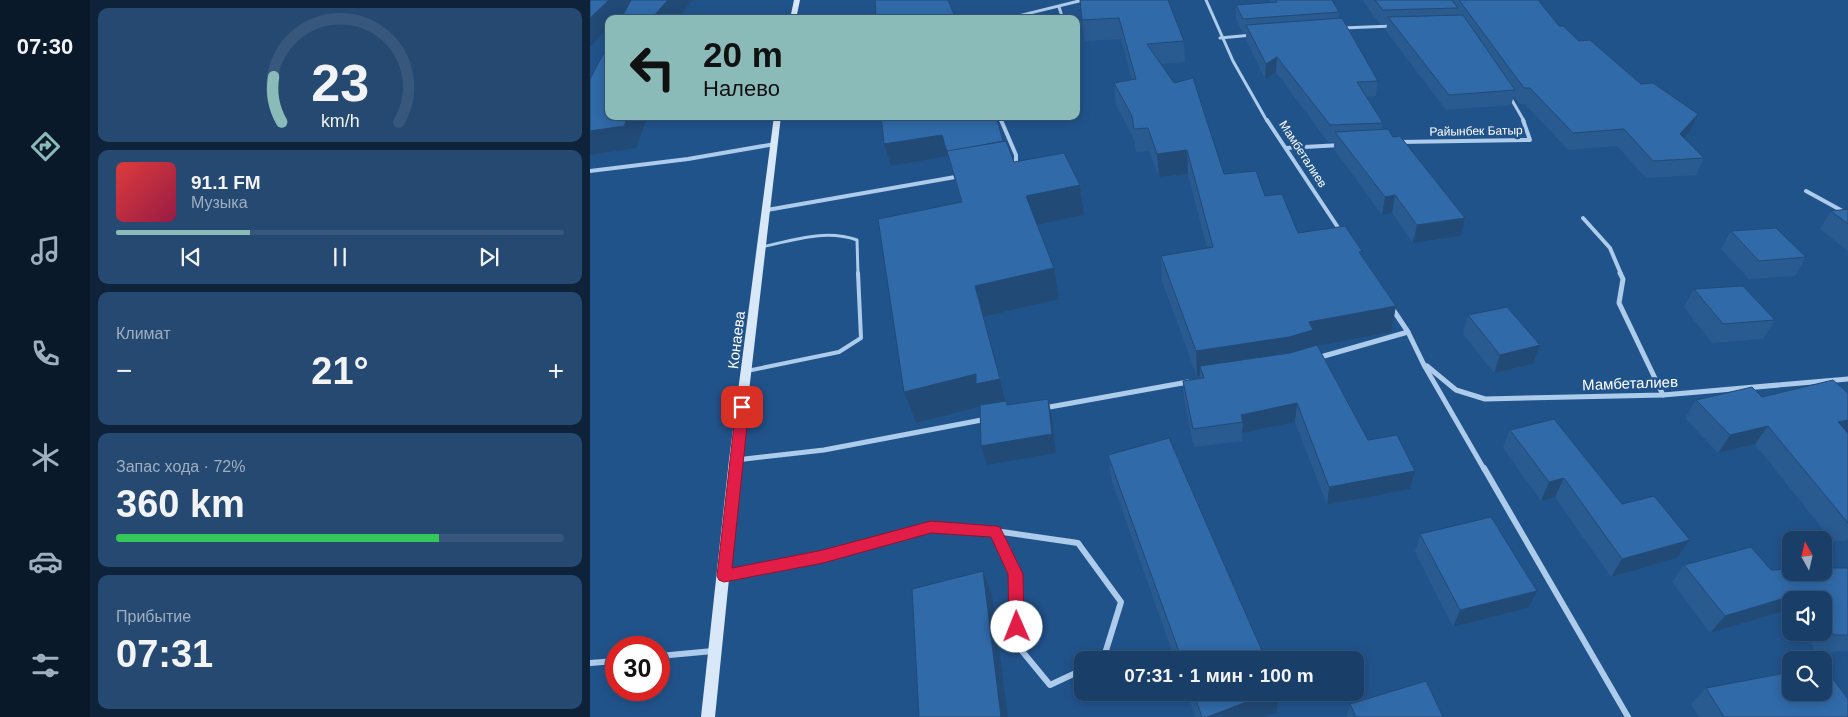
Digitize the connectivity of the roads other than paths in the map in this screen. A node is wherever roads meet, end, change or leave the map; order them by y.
1 (797, 0) edge
2 (1083, 0) edge
3 (1206, 0) edge
4 (1059, 7) junction
5 (794, 15) edge
6 (1024, 15) edge
7 (1062, 15) edge
8 (1394, 26) edge
9 (1340, 28) edge
10 (1260, 34) edge
11 (1220, 38) junction
12 (1506, 89) edge
13 (778, 120) edge
14 (1001, 120) edge
15 (1392, 142) edge
16 (775, 144) junction
17 (1344, 145) edge
18 (1286, 148) junction
19 (1009, 167) edge
20 (590, 171) edge
21 (971, 174) edge
22 (1806, 191) dead end
23 (767, 210) junction
24 (1848, 214) edge
25 (1583, 218) dead end
26 (1344, 236) edge
27 (762, 247) junction
28 (1386, 300) edge
29 (1408, 332) junction
30 (1307, 362) edge
31 (1424, 365) junction
32 (747, 371) junction
33 (1847, 380) edge
34 (1191, 382) edge
35 (1663, 395) junction
36 (1036, 410) edge
37 (998, 417) edge
38 (736, 460) junction
39 (995, 532) junction
40 (724, 576) junction
41 (714, 651) junction
42 (1106, 651) edge
43 (670, 655) edge
44 (605, 662) edge
45 (590, 663) edge
46 (1074, 674) edge
47 (708, 717) edge
48 (1628, 717) edge

1 - 5 main road
2 - 4 street
3 - 11 street, Мамбеталиев
4 - 6 street
4 - 7 street
8 - 9 street
10 - 11 street
11 - 18 street, Мамбеталиев
12 - 15 street, Райынбек Батыр
13 - 16 main road, Конаева
14 - 19 street
16 - 20 street
16 - 23 main road, Конаева
17 - 18 street
18 - 26 street, Мамбеталиев
21 - 23 street
22 - 24 street
23 - 27 main road, Конаева
25 - 35 street
27 - 32 main road, Конаева
27 - 32 lane
28 - 29 street, Мамбеталиев
29 - 30 street
29 - 31 street, Мамбеталиев
31 - 35 street, Мамбеталиев
31 - 48 street, Мамбеталиев
32 - 38 main road, Конаева
33 - 35 street, Мамбеталиев
34 - 36 street
37 - 38 street
38 - 40 main road, Конаева
39 - 40 street
39 - 42 street
39 - 46 street
40 - 41 main road, Конаева
41 - 43 street
41 - 47 main road, Конаева
44 - 45 street

